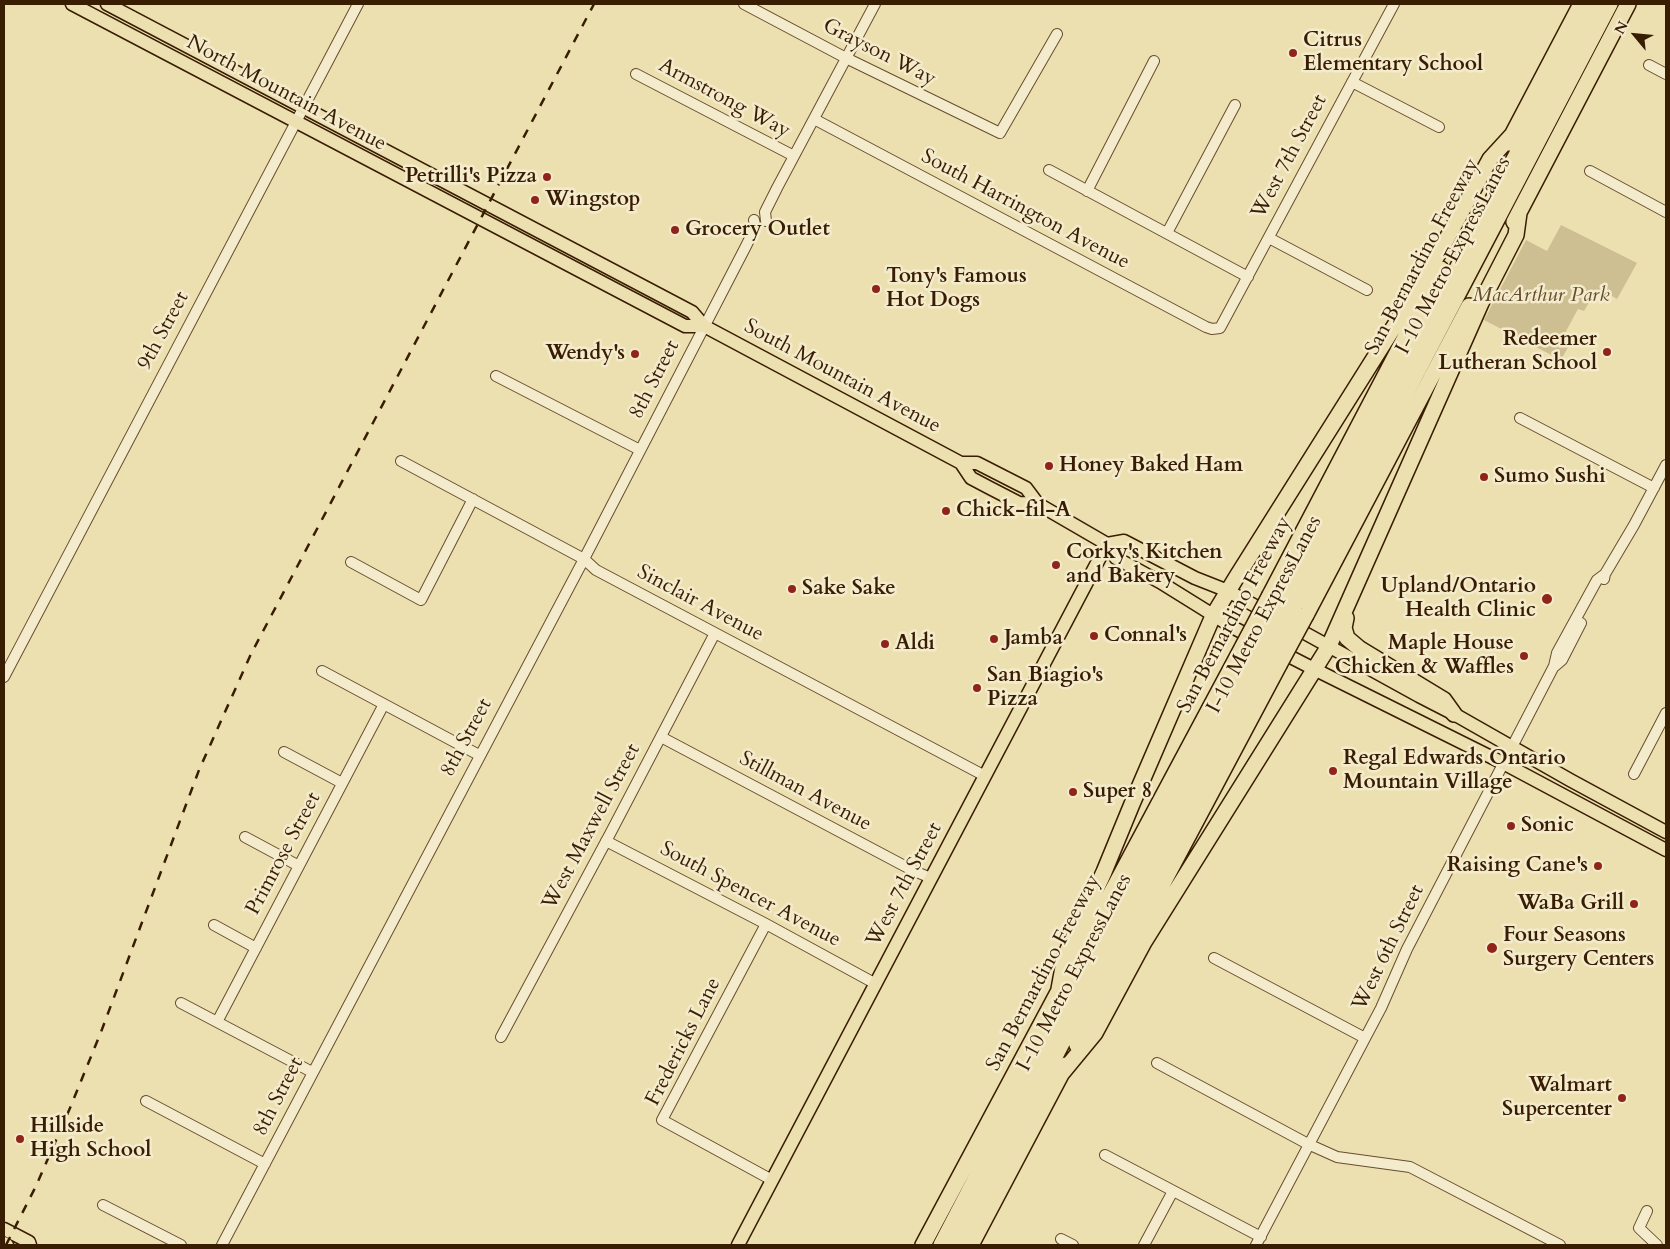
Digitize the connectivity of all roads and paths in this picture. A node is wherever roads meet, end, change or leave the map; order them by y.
1 (72, 4) edge
2 (107, 4) edge
3 (358, 4) edge
4 (744, 4) edge
5 (875, 4) edge
6 (1394, 4) edge
7 (1581, 4) edge
8 (1596, 4) edge
9 (1610, 4) edge
10 (1628, 4) edge
11 (113, 25) junction
12 (1057, 34) dead end
13 (192, 49) junction
14 (846, 58) junction
15 (1154, 61) dead end
16 (185, 63) junction
17 (1649, 65) dead end
18 (636, 74) dead end
19 (1666, 74) edge
20 (243, 76) junction
21 (1352, 82) junction
22 (1235, 105) dead end
23 (303, 106) junction
24 (814, 119) junction
25 (296, 121) junction
26 (1439, 127) dead end
27 (1512, 135) junction
28 (349, 150) junction
29 (794, 156) junction
30 (406, 161) junction
31 (1049, 170) dead end
32 (1590, 171) dead end
33 (397, 175) junction
34 (777, 188) junction
35 (1087, 191) junction
36 (468, 194) junction
37 (488, 204) joint
38 (1666, 212) edge
39 (1519, 213) junction
40 (480, 220) joint
41 (504, 232) junction
42 (1166, 233) junction
43 (1269, 238) junction
44 (745, 248) junction
45 (599, 263) junction
46 (1454, 274) junction
47 (1248, 277) junction
48 (597, 280) junction
49 (645, 288) junction
50 (1367, 290) dead end
51 (1449, 311) junction
52 (704, 326) junction
53 (1220, 328) joint
54 (1397, 352) junction
55 (496, 376) dead end
56 (1520, 418) dead end
57 (640, 450) junction
58 (401, 461) dead end
59 (1666, 465) edge
60 (1654, 488) junction
61 (473, 499) junction
62 (1364, 503) junction
63 (1107, 544) junction
64 (584, 559) junction
65 (351, 562) dead end
66 (1228, 592) junction
67 (1288, 604) junction
68 (1346, 611) junction
69 (1213, 616) junction
70 (715, 633) junction
71 (1330, 646) junction
72 (1261, 656) junction
73 (1316, 670) junction
74 (322, 671) dead end
75 (4, 677) edge
76 (384, 704) junction
77 (1666, 712) edge
78 (1454, 714) junction
79 (661, 738) junction
80 (1511, 748) junction
81 (284, 752) dead end
82 (479, 754) junction
83 (1503, 763) junction
84 (1634, 774) dead end
85 (985, 776) junction
86 (342, 783) junction
87 (1144, 829) junction
88 (1666, 832) edge
89 (245, 837) dead end
90 (606, 841) junction
91 (1666, 850) edge
92 (299, 866) junction
93 (932, 878) junction
94 (1163, 884) junction
95 (1110, 920) junction
96 (766, 924) junction
97 (214, 925) dead end
98 (1116, 942) junction
99 (256, 948) junction
100 (1214, 958) dead end
101 (876, 984) junction
102 (1059, 989) junction
103 (181, 1003) dead end
104 (217, 1022) junction
105 (501, 1037) dead end
106 (1365, 1038) junction
107 (1157, 1063) dead end
108 (312, 1072) junction
109 (1062, 1073) junction
110 (146, 1101) dead end
111 (1308, 1144) junction
112 (1105, 1155) dead end
113 (265, 1164) junction
114 (772, 1180) junction
115 (1173, 1191) junction
116 (103, 1204) dead end
117 (1647, 1211) dead end
118 (4, 1229) edge
119 (1060, 1239) dead end
120 (1258, 1241) edge
121 (4, 1243) edge
122 (7, 1245) edge
123 (30, 1245) edge
124 (180, 1245) edge
125 (222, 1245) edge
126 (738, 1245) edge
127 (923, 1245) edge
128 (941, 1245) edge
129 (957, 1245) edge
130 (971, 1245) edge
131 (1073, 1245) edge
132 (1144, 1245) edge
133 (1560, 1245) edge
134 (1657, 1245) edge

1 - 11 main road, North Mountain Avenue
2 - 13 main road, North Mountain Avenue
3 - 23 street, 9th Street
4 - 14 street, Grayson Way
5 - 14 street, 8th Street
6 - 21 street, West 7th Street
7 - 27 highway, San Bernardino Freeway
8 - 46 highway, I-10 Metro ExpressLanes
9 - 51 highway, I-10 Metro ExpressLanes
10 - 39 highway, San Bernardino Freeway
11 - 13 main road
11 - 16 main road, North Mountain Avenue
12 - 14 street, Grayson Way
13 - 20 main road, North Mountain Avenue
14 - 24 street, 8th Street
15 - 35 street
16 - 20 main road
16 - 25 main road, North Mountain Avenue
17 - 19 street
18 - 29 street, Armstrong Way
20 - 23 main road, North Mountain Avenue
21 - 26 street
21 - 43 street, West 7th Street
22 - 42 street
23 - 25 street, 9th Street
23 - 30 main road, North Mountain Avenue
24 - 29 street, 8th Street
24 - 53 street, South Harrington Avenue
25 - 28 main road, North Mountain Avenue
25 - 75 street, 9th Street
27 - 54 highway, San Bernardino Freeway
27 - 66 highway
28 - 30 main road
28 - 33 main road, North Mountain Avenue
29 - 34 street, 8th Street
30 - 36 main road, North Mountain Avenue
31 - 35 street
32 - 38 street
33 - 36 main road
33 - 40 main road, North Mountain Avenue
34 - 44 street, 8th Street
34 - 44 street, 8th Street
35 - 42 street
36 - 37 main road, North Mountain Avenue
37 - 45 main road, South Mountain Avenue
39 - 62 highway, San Bernardino Freeway
39 - 68 highway
40 - 41 main road, South Mountain Avenue
41 - 45 main road
41 - 48 main road, South Mountain Avenue
42 - 47 street
43 - 47 street, West 7th Street
43 - 50 street
44 - 52 street, 8th Street
45 - 49 main road, South Mountain Avenue
46 - 54 highway
46 - 67 highway, I-10 Metro ExpressLanes
47 - 53 street, West 7th Street
48 - 49 main road
48 - 52 main road, South Mountain Avenue
49 - 52 main road, South Mountain Avenue
51 - 62 highway
51 - 67 highway, I-10 Metro ExpressLanes
52 - 57 street, 8th Street
52 - 63 main road, South Mountain Avenue
54 - 67 highway, San Bernardino Freeway
55 - 57 street
56 - 60 street
57 - 64 street, 8th Street
58 - 61 street, Sinclair Avenue
59 - 60 street, West 6th Street
60 - 80 street, West 6th Street
61 - 64 street, Sinclair Avenue
61 - 65 street
62 - 67 highway, San Bernardino Freeway
63 - 66 main road, South Mountain Avenue
63 - 69 main road, South Mountain Avenue
63 - 85 main road, West 7th Street
64 - 70 street, Sinclair Avenue
64 - 82 street, 8th Street
66 - 69 highway
66 - 71 main road, South Mountain Avenue
67 - 72 highway, San Bernardino Freeway, bridge
67 - 72 highway, San Bernardino Freeway, bridge
68 - 71 highway
68 - 78 highway
69 - 73 main road, South Mountain Avenue
69 - 102 highway
70 - 79 street, West Maxwell Street
70 - 85 street, Sinclair Avenue
71 - 73 highway
71 - 78 main road
72 - 87 highway, San Bernardino Freeway
72 - 94 highway, San Bernardino Freeway
72 - 95 highway, I-10 Metro ExpressLanes
72 - 98 highway, I-10 Metro ExpressLanes
73 - 83 main road
73 - 109 highway
74 - 76 street
76 - 82 street
76 - 86 street, Primrose Street
77 - 84 street
78 - 80 main road
79 - 90 street, West Maxwell Street
79 - 93 street, Stillman Avenue
80 - 83 street, West 6th Street
80 - 88 main road
81 - 86 street
82 - 108 street, 8th Street
83 - 91 main road
83 - 106 street, West 6th Street
85 - 93 main road, West 7th Street
86 - 92 street, Primrose Street
87 - 95 highway
87 - 102 highway, San Bernardino Freeway
89 - 92 street
90 - 96 street, South Spencer Avenue
90 - 105 street, West Maxwell Street
92 - 99 street, Primrose Street
93 - 101 main road, West 7th Street
94 - 98 highway
94 - 109 highway, San Bernardino Freeway
95 - 128 highway, I-10 Metro ExpressLanes
96 - 101 street, South Spencer Avenue
96 - 114 street, Fredericks Lane
97 - 99 street
98 - 129 highway, I-10 Metro ExpressLanes
99 - 104 street, Primrose Street
100 - 106 street
101 - 114 main road, West 7th Street
102 - 127 highway, San Bernardino Freeway
103 - 104 street
104 - 108 street
106 - 111 street, West 6th Street
107 - 111 street
108 - 113 street, 8th Street
109 - 130 highway, San Bernardino Freeway
110 - 113 street
111 - 120 street, West 6th Street
111 - 133 street
112 - 115 street
113 - 125 street, 8th Street
114 - 126 main road, West 7th Street
115 - 120 street
115 - 132 street
116 - 124 street
117 - 134 street
118 - 123 main road
119 - 131 street
121 - 122 main road

